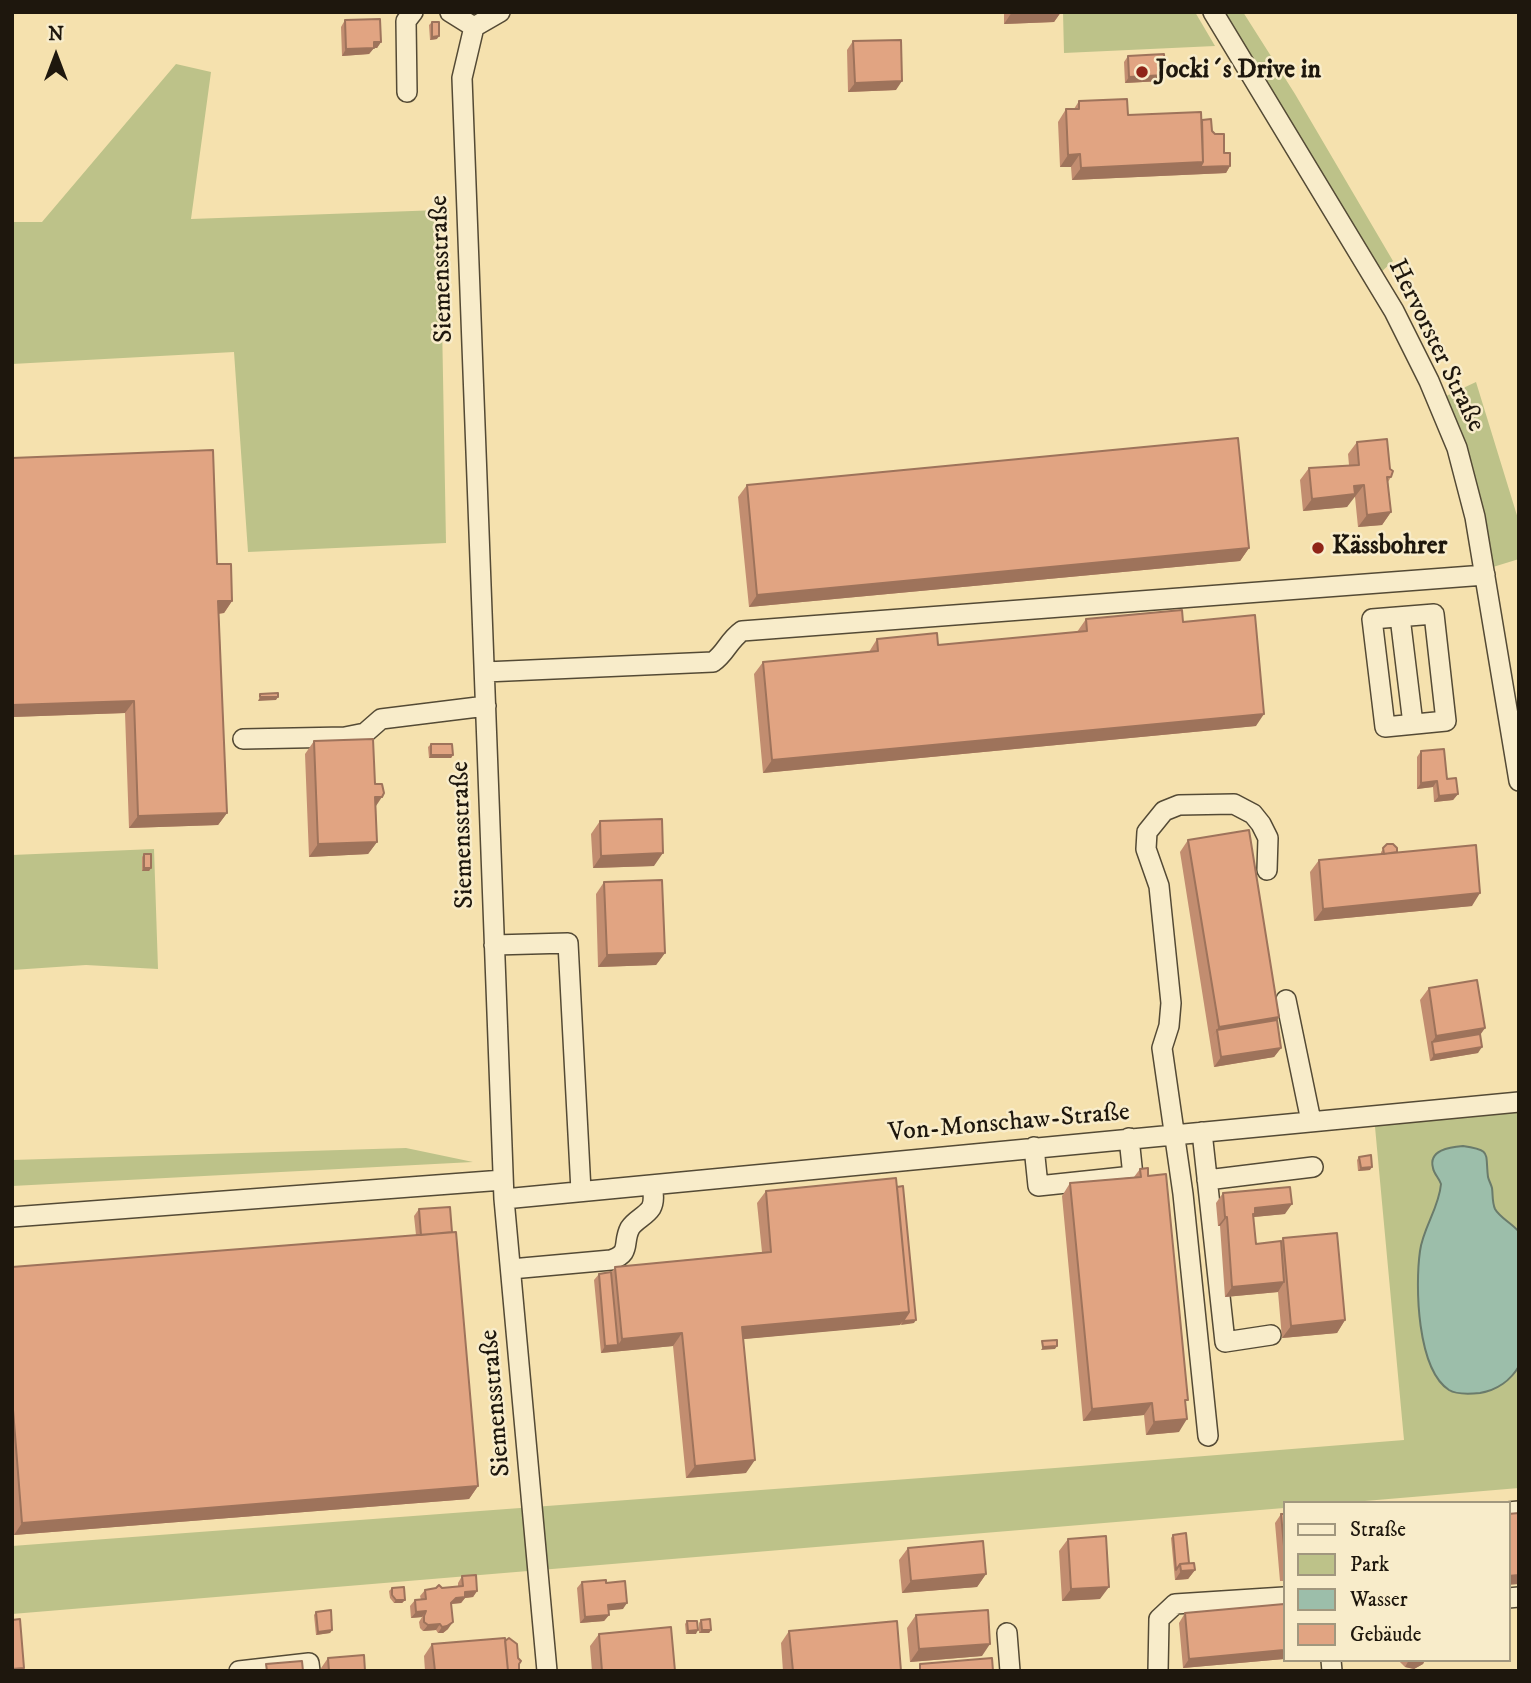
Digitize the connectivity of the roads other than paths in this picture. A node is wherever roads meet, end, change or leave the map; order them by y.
1 (413, 12) edge
2 (450, 12) edge
3 (500, 12) edge
4 (1213, 12) edge
5 (474, 27) junction
6 (408, 92) dead end
7 (1485, 576) junction
8 (1387, 584) junction
9 (1396, 617) junction
10 (485, 672) junction
11 (1510, 674) edge
12 (485, 706) junction
13 (1413, 724) junction
14 (243, 739) dead end
15 (1519, 781) edge
16 (1267, 870) dead end
17 (494, 945) junction
18 (1286, 1000) dead end
19 (1519, 1102) edge
20 (1311, 1121) junction
21 (1202, 1132) junction
22 (1174, 1134) junction
23 (1129, 1138) junction
24 (1034, 1147) junction
25 (1313, 1167) dead end
26 (1208, 1180) junction
27 (652, 1185) junction
28 (503, 1189) junction
29 (581, 1191) junction
30 (12, 1217) edge
31 (510, 1269) junction
32 (1272, 1335) dead end
33 (1208, 1436) dead end
34 (1282, 1597) edge
35 (1007, 1633) dead end
36 (239, 1671) edge
37 (310, 1671) edge
38 (547, 1671) edge
39 (1010, 1671) edge
40 (1158, 1671) edge

1 - 6 street
2 - 5 street
3 - 5 street
4 - 7 street, Hervorster Straße
5 - 10 street, Siemensstraße
7 - 8 street
7 - 11 street, Hervorster Straße
8 - 9 street
8 - 10 street
9 - 13 street
9 - 13 street
9 - 13 street
10 - 12 street, Siemensstraße
11 - 15 street, Hervorster Straße
12 - 14 street
12 - 17 street, Siemensstraße
16 - 22 street
17 - 28 street, Siemensstraße
17 - 29 street
18 - 20 street
19 - 20 street, Von-Monschaw-Straße
20 - 21 street, Von-Monschaw-Straße
21 - 22 street, Von-Monschaw-Straße
21 - 26 street
22 - 23 street, Von-Monschaw-Straße
22 - 33 street
23 - 24 street, Von-Monschaw-Straße
23 - 24 street
24 - 27 street, Von-Monschaw-Straße
25 - 26 street
26 - 32 street
27 - 29 street, Von-Monschaw-Straße
27 - 31 street
28 - 29 street, Von-Monschaw-Straße
28 - 30 street, Von-Monschaw-Straße
28 - 31 street, Siemensstraße
31 - 38 street, Siemensstraße
34 - 40 street
35 - 39 street
36 - 37 street

